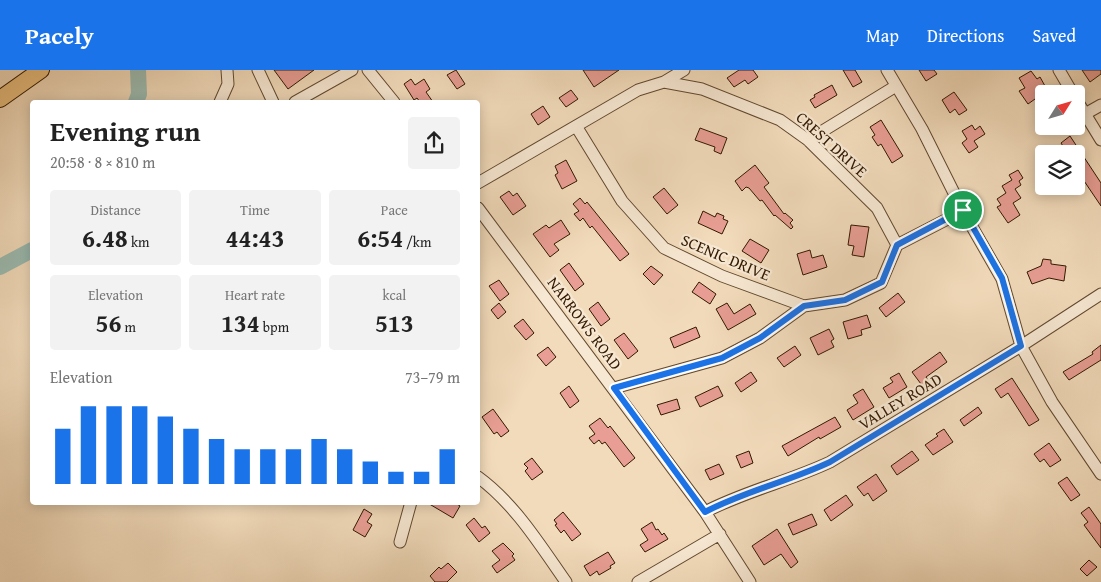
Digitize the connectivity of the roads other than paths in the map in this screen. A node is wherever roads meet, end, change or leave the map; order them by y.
1 (41, 70) edge
2 (227, 70) edge
3 (258, 70) edge
4 (352, 70) edge
5 (368, 70) edge
6 (684, 70) edge
7 (887, 70) edge
8 (1059, 70) edge
9 (664, 82) junction
10 (1068, 85) edge
11 (896, 86) junction
12 (2, 94) edge
13 (221, 100) edge
14 (272, 100) edge
15 (305, 100) edge
16 (392, 100) edge
17 (1101, 105) edge
18 (1085, 114) joint
19 (576, 126) junction
20 (808, 140) junction
21 (1101, 140) edge
22 (480, 182) edge
23 (963, 210) junction
24 (480, 211) edge
25 (897, 245) junction
26 (1101, 294) edge
27 (804, 306) junction
28 (1021, 346) junction
29 (614, 388) junction
30 (1101, 474) edge
31 (480, 478) edge
32 (410, 505) edge
33 (705, 512) junction
34 (720, 534) junction
35 (400, 542) dead end
36 (566, 582) edge
37 (638, 582) edge
38 (750, 582) edge

1 - 12 highway
2 - 13 street
3 - 14 street
4 - 15 street
5 - 16 street
6 - 9 street
7 - 11 street
8 - 10 street
9 - 19 street
9 - 20 street, CREST DRIVE
11 - 20 street
11 - 23 street
17 - 18 street
18 - 21 street
19 - 22 street
19 - 27 street, SCENIC DRIVE
20 - 25 street, CREST DRIVE
23 - 25 street
23 - 28 street
24 - 29 street, NARROWS ROAD
25 - 27 street
26 - 28 street, VALLEY ROAD
27 - 29 street
28 - 30 street
28 - 33 street, VALLEY ROAD
29 - 33 street, NARROWS ROAD
31 - 36 street
32 - 35 street
33 - 34 street, NARROWS ROAD
34 - 37 street
34 - 38 street, NARROWS ROAD

